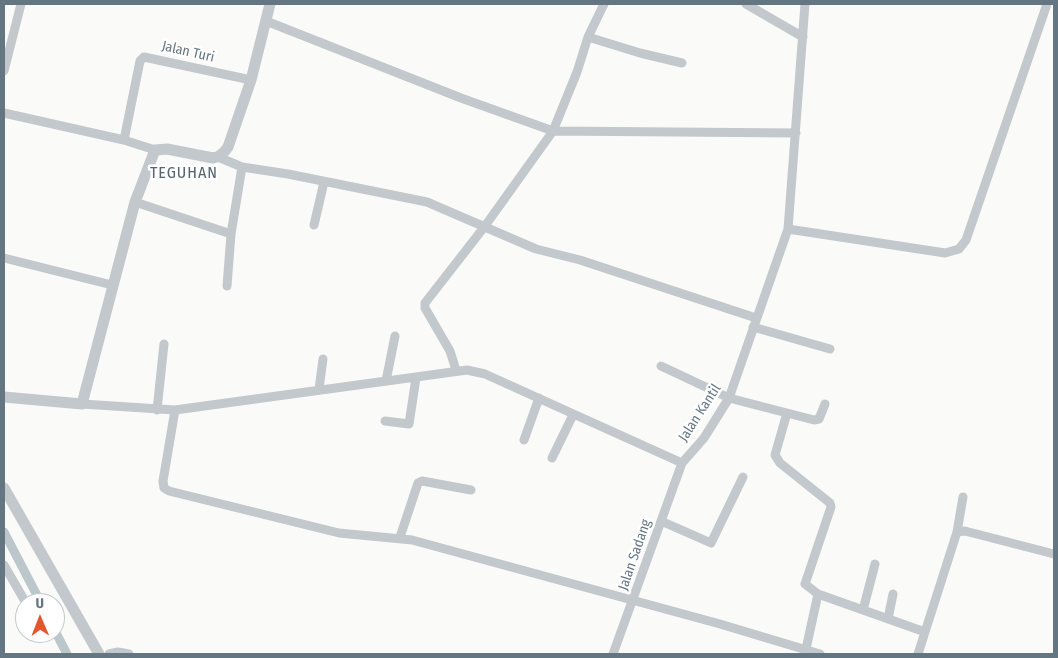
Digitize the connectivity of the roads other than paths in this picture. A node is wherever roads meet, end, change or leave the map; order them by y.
1 (21, 4) edge
2 (270, 4) edge
3 (604, 4) edge
4 (746, 4) edge
5 (805, 4) edge
6 (1047, 4) edge
7 (266, 21) junction
8 (588, 36) junction
9 (803, 37) junction
10 (682, 63) dead end
11 (4, 71) edge
12 (250, 80) junction
13 (4, 113) edge
14 (553, 131) junction
15 (796, 133) junction
16 (124, 140) junction
17 (155, 150) junction
18 (218, 157) junction
19 (242, 167) junction
20 (324, 182) junction
21 (135, 202) junction
22 (314, 225) dead end
23 (485, 226) junction
24 (788, 229) junction
25 (231, 234) junction
26 (4, 258) edge
27 (112, 285) junction
28 (227, 286) dead end
29 (754, 322) junction
30 (395, 336) dead end
31 (164, 344) dead end
32 (830, 349) dead end
33 (323, 359) dead end
34 (661, 366) dead end
35 (456, 370) junction
36 (416, 378) junction
37 (386, 381) junction
38 (319, 389) junction
39 (4, 397) edge
40 (539, 398) junction
41 (730, 398) junction
42 (82, 404) junction
43 (825, 404) dead end
44 (156, 410) junction
45 (175, 410) junction
46 (787, 413) junction
47 (573, 415) junction
48 (384, 421) dead end
49 (524, 440) dead end
50 (552, 458) dead end
51 (682, 463) junction
52 (743, 477) dead end
53 (4, 488) edge
54 (471, 490) dead end
55 (963, 497) dead end
56 (661, 520) junction
57 (957, 532) junction
58 (400, 537) junction
59 (1054, 554) edge
60 (875, 564) dead end
61 (4, 565) edge
62 (20, 593) edge
63 (818, 594) junction
64 (893, 594) dead end
65 (634, 601) junction
66 (863, 610) junction
67 (888, 619) junction
68 (926, 632) junction
69 (806, 649) junction
70 (113, 653) edge
71 (99, 654) edge
72 (129, 654) edge
73 (613, 654) edge
74 (820, 654) edge
75 (918, 654) edge

1 - 11 street
2 - 7 street
3 - 8 street
4 - 9 street
5 - 9 street, Jalan Kantil
6 - 24 street
7 - 12 street
7 - 14 street
8 - 10 street
8 - 14 street
9 - 15 street, Jalan Kantil
12 - 16 street, Jalan Turi
12 - 18 street
13 - 16 street
14 - 15 street
14 - 23 street
15 - 24 street, Jalan Kantil
16 - 17 street
17 - 18 street
17 - 21 street
18 - 19 street
19 - 20 street
19 - 25 street
20 - 22 street
20 - 23 street
21 - 25 street
21 - 27 street
23 - 29 street
23 - 35 street
24 - 29 street, Jalan Kantil
25 - 28 street
26 - 27 street
27 - 42 street
29 - 32 street
29 - 41 street, Jalan Kantil
30 - 37 street
31 - 44 street
33 - 38 street
34 - 41 street
35 - 36 street
35 - 40 street
36 - 37 street
36 - 48 street
37 - 38 street
38 - 45 street
39 - 42 street
40 - 47 street
40 - 49 street
41 - 46 street
41 - 51 street, Jalan Kantil
42 - 44 street
43 - 46 street
44 - 45 street
45 - 58 street
46 - 63 street
47 - 50 street
47 - 51 street
51 - 56 street, Jalan Sadang
52 - 56 street
53 - 71 street
54 - 58 street
55 - 57 street
56 - 65 street, Jalan Sadang
57 - 59 street
57 - 68 street
58 - 65 street
60 - 66 street
61 - 62 street
63 - 66 street
63 - 69 street
64 - 67 street
65 - 69 street
65 - 73 street, Jalan Sadang
66 - 67 street
67 - 68 street
68 - 75 street
69 - 74 street
70 - 72 street

